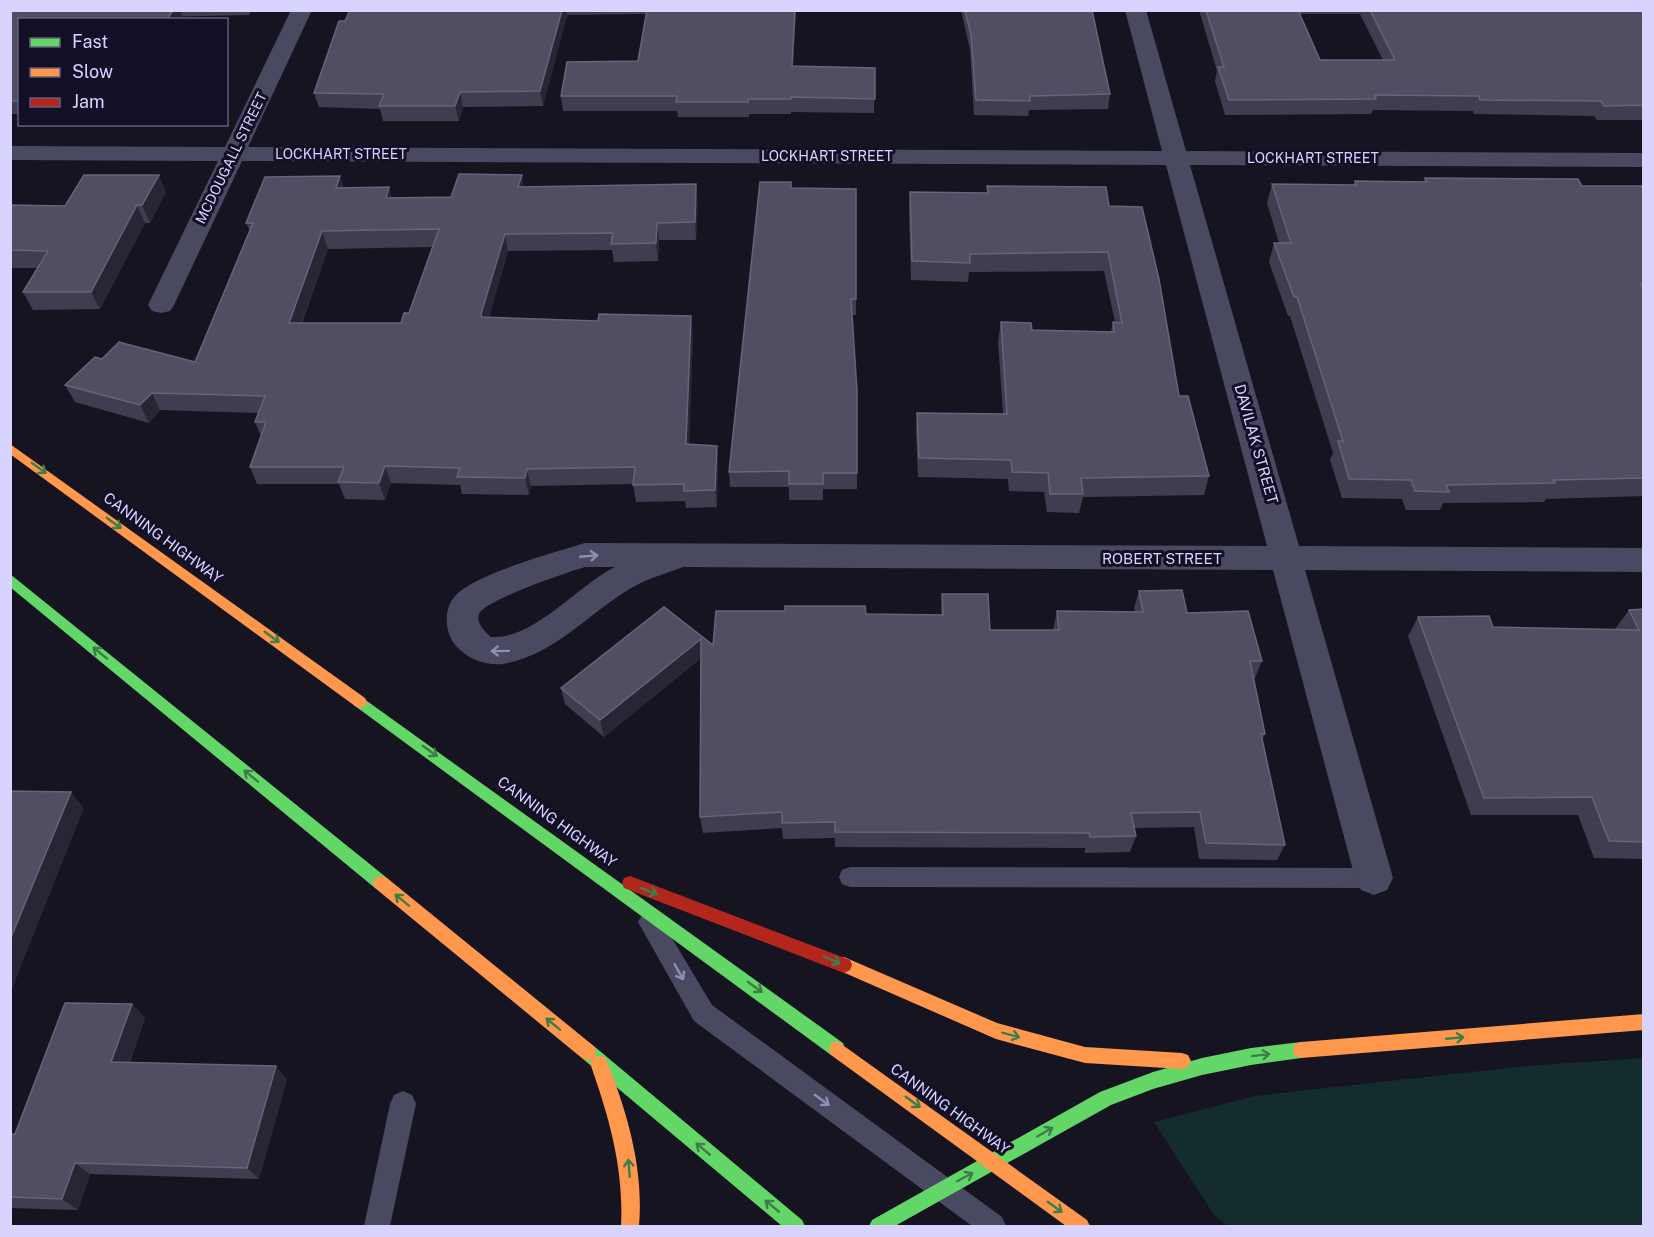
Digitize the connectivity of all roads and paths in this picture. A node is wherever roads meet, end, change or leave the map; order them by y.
1 (302, 10) edge
2 (1135, 10) edge
3 (10, 153) edge
4 (232, 154) junction
5 (1176, 158) junction
6 (1644, 160) edge
7 (161, 305) dead end
8 (10, 448) edge
9 (680, 556) junction
10 (1288, 560) junction
11 (1644, 560) edge
12 (533, 571) junction
13 (10, 579) edge
14 (552, 627) junction
15 (595, 870) junction
16 (850, 876) dead end
17 (1374, 878) joint
18 (639, 903) junction
19 (1644, 1022) edge
20 (598, 1061) junction
21 (1203, 1063) junction
22 (403, 1104) dead end
23 (994, 1162) junction
24 (944, 1188) junction
25 (377, 1227) edge
26 (630, 1227) edge
27 (796, 1227) edge
28 (878, 1227) edge
29 (993, 1227) edge
30 (1082, 1227) edge

1 - 4 street, MCDOUGALL STREET
2 - 5 street, DAVILAK STREET
3 - 4 street, LOCKHART STREET
4 - 5 street, LOCKHART STREET
4 - 7 street, MCDOUGALL STREET
5 - 6 street, LOCKHART STREET
5 - 10 street, DAVILAK STREET
8 -> 15 highway, CANNING HIGHWAY
9 - 10 street, ROBERT STREET
12 -> 9 street, ROBERT STREET
9 - 14 street, ROBERT STREET
10 - 11 street, ROBERT STREET
10 - 17 street, DAVILAK STREET
12 - 14 street
14 -> 12 street, ROBERT STREET
20 -> 13 highway
15 - 18 highway, CANNING HIGHWAY
15 -> 21 highway
16 - 17 lane
18 -> 23 highway, CANNING HIGHWAY
18 -> 24 lane
21 -> 19 highway
26 -> 20 highway
27 -> 20 highway
23 -> 21 highway
22 - 25 lane
24 -> 23 highway
23 -> 30 highway, CANNING HIGHWAY
24 - 28 highway
24 - 29 lane

